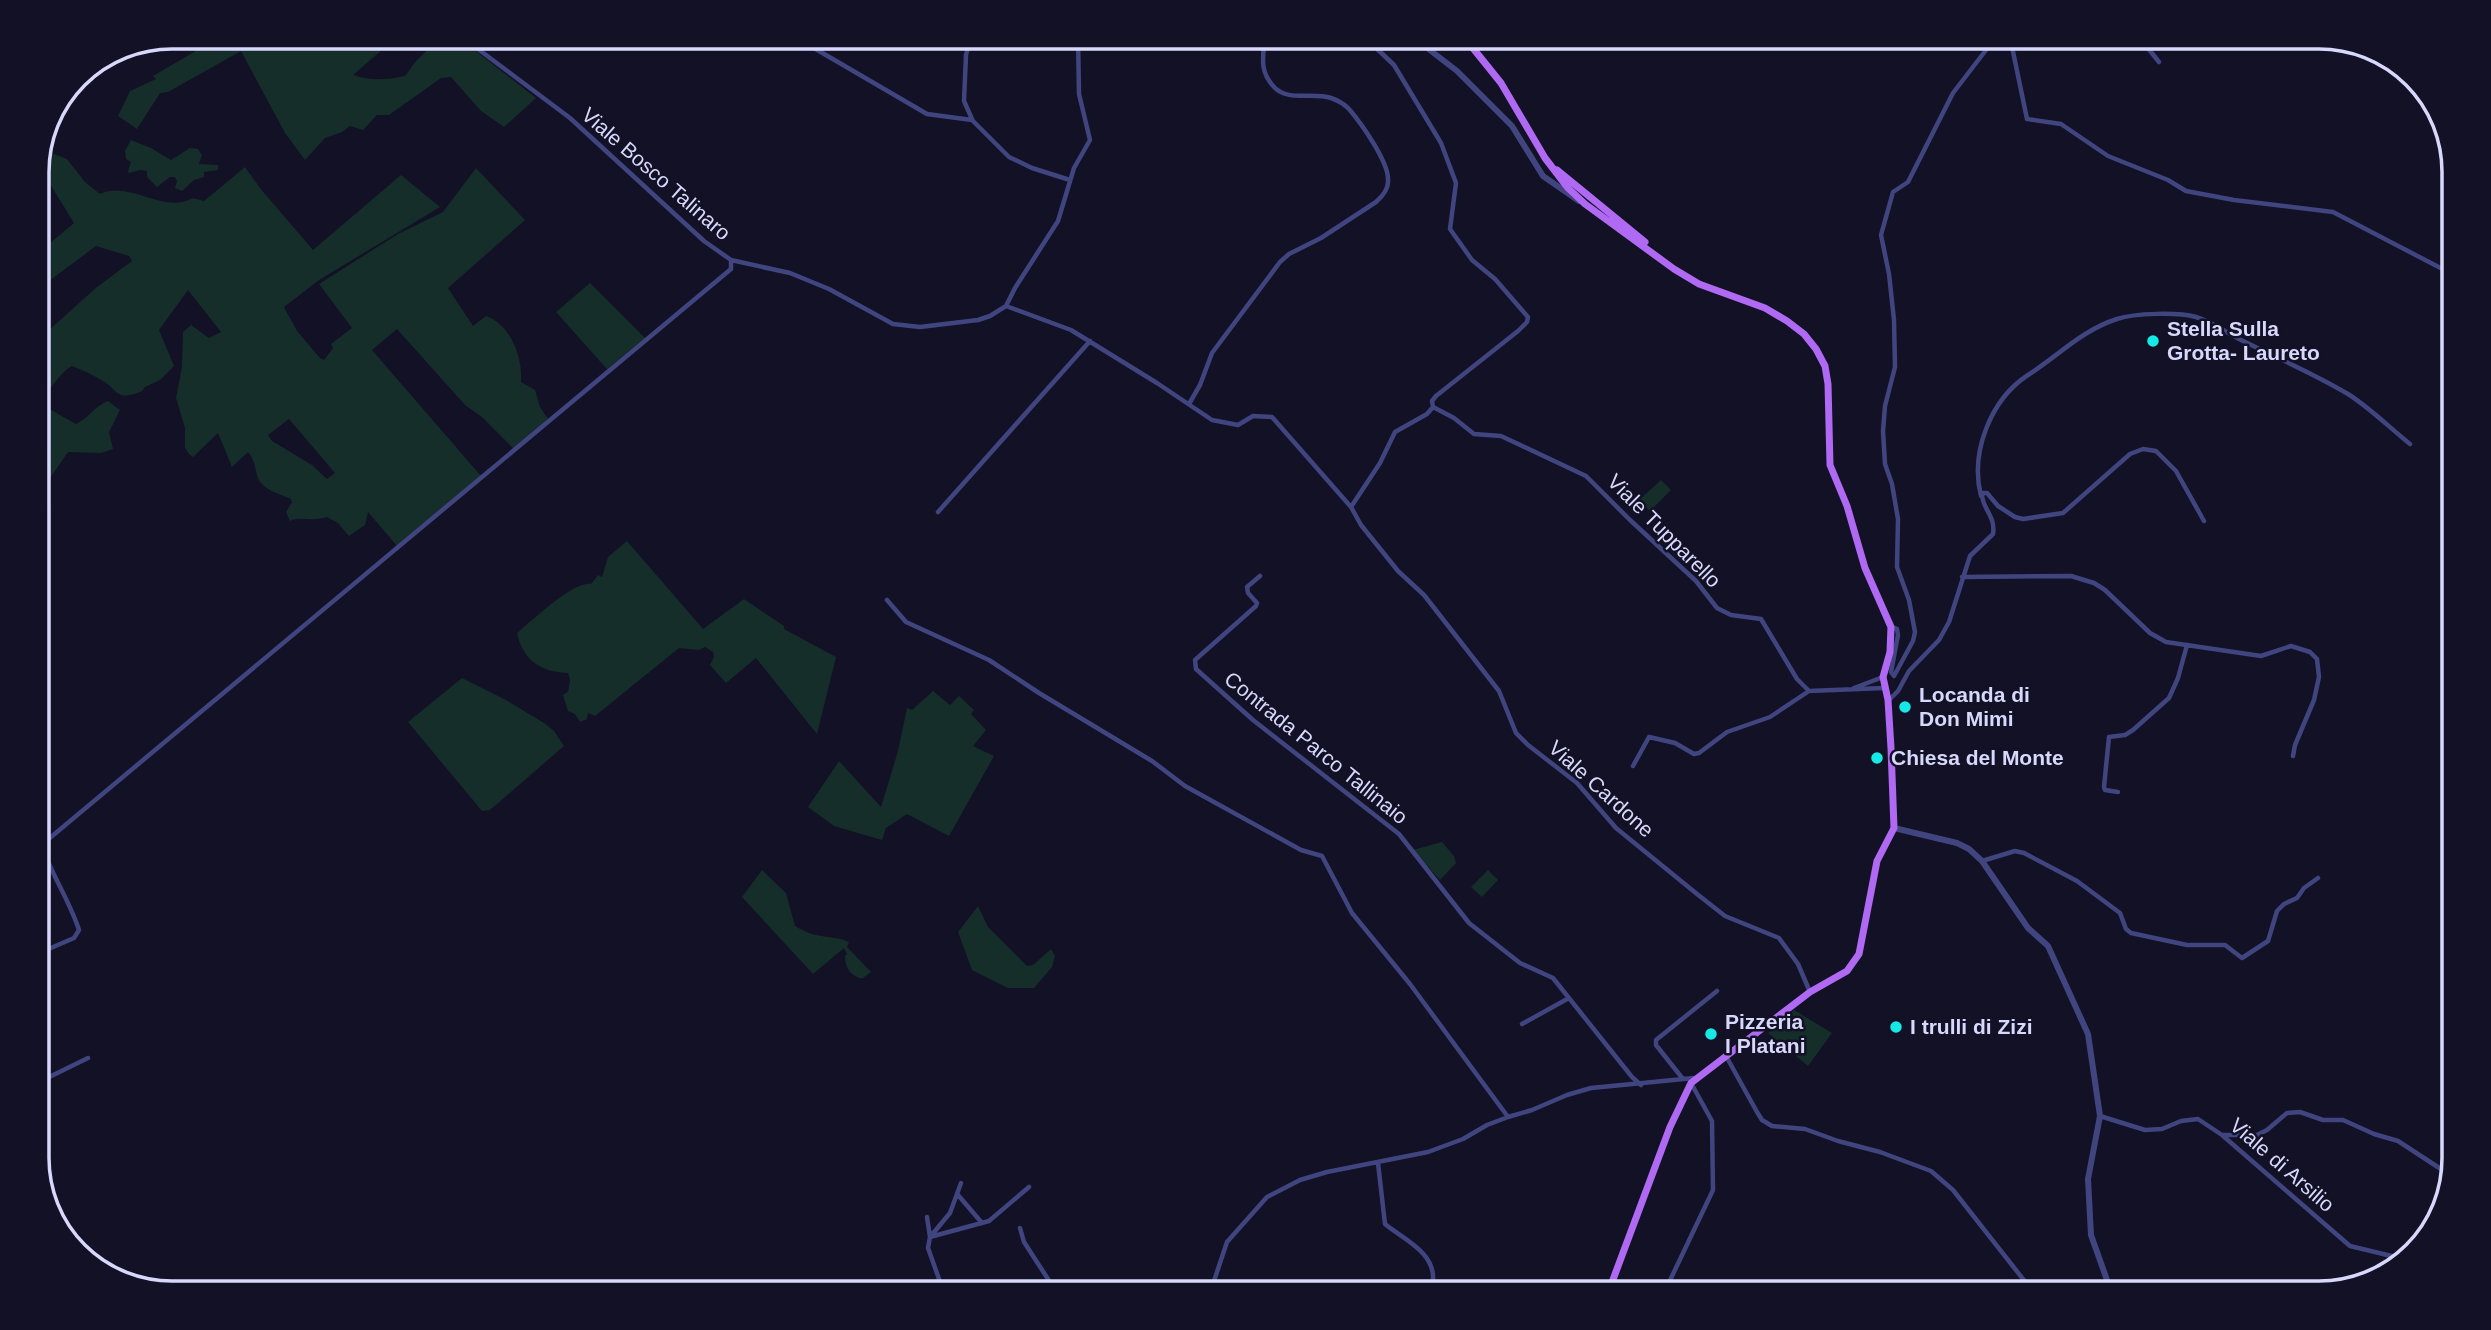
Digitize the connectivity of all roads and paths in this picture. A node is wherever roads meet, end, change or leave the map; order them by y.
1 (478, 49) edge
2 (816, 49) edge
3 (968, 49) edge
4 (1079, 49) edge
5 (1264, 49) edge
6 (1377, 49) edge
7 (1429, 49) edge
8 (1474, 49) edge
9 (1987, 49) edge
10 (2012, 49) edge
11 (2149, 49) edge
12 (2160, 62) dead end
13 (972, 120) junction
14 (1539, 172) junction
15 (1556, 172) junction
16 (1070, 180) junction
17 (1550, 180) junction
18 (1585, 204) junction
19 (732, 260) junction
20 (2442, 269) edge
21 (1686, 276) junction
22 (1006, 306) junction
23 (1090, 341) junction
24 (1189, 404) junction
25 (1433, 407) junction
26 (2410, 444) dead end
27 (1981, 496) junction
28 (1351, 507) junction
29 (938, 512) dead end
30 (2204, 521) dead end
31 (1261, 576) dead end
32 (1962, 577) junction
33 (887, 600) dead end
34 (1891, 627) junction
35 (2187, 645) junction
36 (1882, 677) junction
37 (1884, 688) junction
38 (1849, 690) junction
39 (1809, 691) junction
40 (1888, 700) junction
41 (2292, 756) dead end
42 (1633, 766) dead end
43 (2118, 792) dead end
44 (1894, 828) junction
45 (49, 839) edge
46 (1982, 861) junction
47 (49, 866) edge
48 (2318, 878) dead end
49 (49, 949) edge
50 (1717, 991) dead end
51 (1810, 992) junction
52 (1569, 998) junction
53 (1522, 1024) dead end
54 (1725, 1055) junction
55 (88, 1058) dead end
56 (49, 1077) edge
57 (1690, 1080) junction
58 (1641, 1085) junction
59 (2100, 1116) junction
60 (1508, 1117) junction
61 (2222, 1135) junction
62 (1378, 1163) junction
63 (2442, 1169) edge
64 (961, 1183) dead end
65 (1029, 1187) dead end
66 (958, 1195) junction
67 (927, 1217) dead end
68 (982, 1223) junction
69 (1020, 1228) dead end
70 (930, 1237) junction
71 (2392, 1256) edge
72 (1433, 1280) dead end
73 (940, 1281) edge
74 (1049, 1281) edge
75 (1214, 1281) edge
76 (1612, 1281) edge
77 (1670, 1281) edge
78 (2024, 1281) edge
79 (2107, 1281) edge

1 - 19 street, Viale Bosco Talinaro
2 - 13 street
3 - 13 street
4 - 16 street
5 - 24 street
6 - 25 street
7 - 14 street
8 - 15 main road
9 - 34 street
10 - 20 street
11 - 12 street
13 - 16 street
14 - 15 street
14 - 17 street
15 - 17 street
15 - 18 main road
15 - 21 main road
16 - 22 street
17 - 18 street
18 - 21 main road
19 - 22 street, Viale Bosco Talinaro
19 - 45 street
21 - 34 main road
22 - 23 street, Viale Cardone
23 - 24 street, Viale Cardone
23 - 29 street
24 - 28 street, Viale Cardone
25 - 28 street
25 - 39 street, Viale Tupparello
26 - 27 street
27 - 30 street
27 - 32 street
28 - 51 street, Viale Cardone
31 - 52 street, Contrada Parco Tallinaio
32 - 35 street
32 - 40 street
33 - 60 street
34 - 36 main road
35 - 41 street
35 - 43 street
36 - 37 main road
36 - 38 street
37 - 38 street
37 - 40 main road
38 - 39 street
39 - 42 street
40 - 44 main road
44 - 46 street
44 - 51 main road
46 - 48 street
46 - 59 street
47 - 49 street
50 - 57 street
51 - 54 main road
52 - 53 street
52 - 58 street, Contrada Parco Tallinaio
54 - 57 main road
54 - 78 street
55 - 56 street
57 - 58 street
57 - 76 main road
57 - 77 street
58 - 60 street
59 - 61 street, Viale di Arsilio
59 - 79 street
60 - 62 street
61 - 63 street
61 - 71 street, Viale di Arsilio
62 - 72 street
62 - 75 street
64 - 66 street
65 - 68 street
66 - 68 street
66 - 70 street
67 - 70 street
68 - 70 street
69 - 74 street
70 - 73 street

